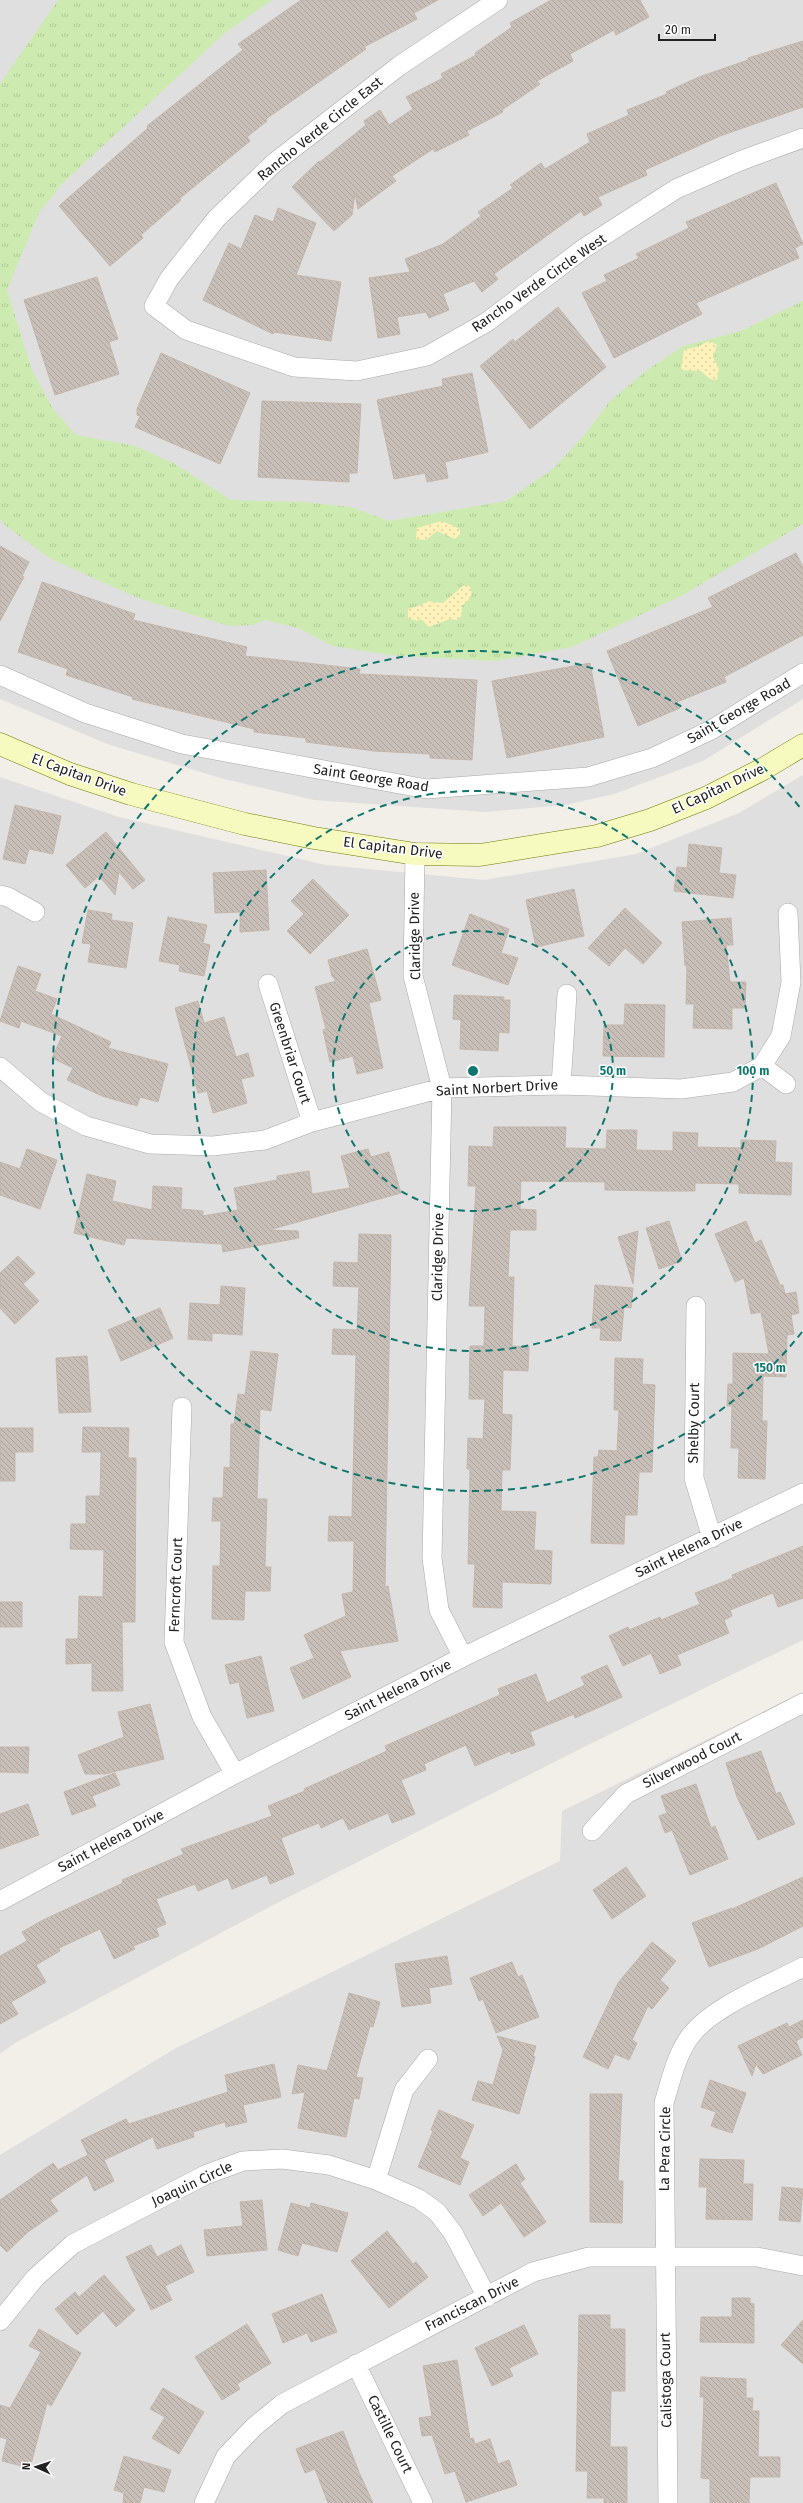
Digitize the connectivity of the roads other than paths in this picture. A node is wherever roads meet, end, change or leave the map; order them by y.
1 (498, 0) edge
2 (803, 138) edge
3 (154, 306) joint
4 (803, 673) edge
5 (0, 675) edge
6 (0, 744) edge
7 (803, 745) edge
8 (415, 854) junction
9 (0, 895) edge
10 (35, 912) dead end
11 (788, 913) dead end
12 (268, 984) dead end
13 (567, 994) dead end
14 (762, 1066) junction
15 (0, 1067) edge
16 (786, 1084) dead end
17 (561, 1085) junction
18 (442, 1088) junction
19 (312, 1122) junction
20 (696, 1306) dead end
21 (182, 1407) dead end
22 (803, 1493) edge
23 (712, 1538) junction
24 (463, 1657) junction
25 (803, 1703) edge
26 (235, 1774) junction
27 (592, 1831) dead end
28 (0, 1901) edge
29 (803, 1968) edge
30 (428, 2059) dead end
31 (376, 2180) junction
32 (664, 2256) junction
33 (803, 2266) edge
34 (487, 2297) junction
35 (0, 2321) edge
36 (356, 2364) junction
37 (204, 2503) edge
38 (423, 2503) edge
39 (668, 2503) edge

1 - 3 street, Rancho Verde Circle East
2 - 3 street, Rancho Verde Circle West
4 - 5 street, Saint George Road
6 - 8 street, El Capitan Drive
7 - 8 street, El Capitan Drive
8 - 18 street, Claridge Drive
9 - 10 street
11 - 14 street, Saint Norbert Drive
12 - 19 street, Greenbriar Court
13 - 17 street
14 - 16 street
14 - 17 street, Saint Norbert Drive
15 - 19 street, Saint Norbert Drive
17 - 18 street, Saint Norbert Drive
18 - 19 street, Saint Norbert Drive
18 - 24 street, Claridge Drive
20 - 23 street, Shelby Court
21 - 26 street, Ferncroft Court
22 - 23 street, Saint Helena Drive
23 - 24 street, Saint Helena Drive
24 - 26 street, Saint Helena Drive
25 - 27 street, Silverwood Court
26 - 28 street, Saint Helena Drive
29 - 32 street, La Pera Circle
30 - 31 street
31 - 34 street, Joaquin Circle
31 - 35 street, Joaquin Circle
32 - 33 street, Franciscan Drive
32 - 34 street, Franciscan Drive
32 - 39 street, Calistoga Court
34 - 36 street, Franciscan Drive
36 - 37 street, Franciscan Drive
36 - 38 street, Castille Court

